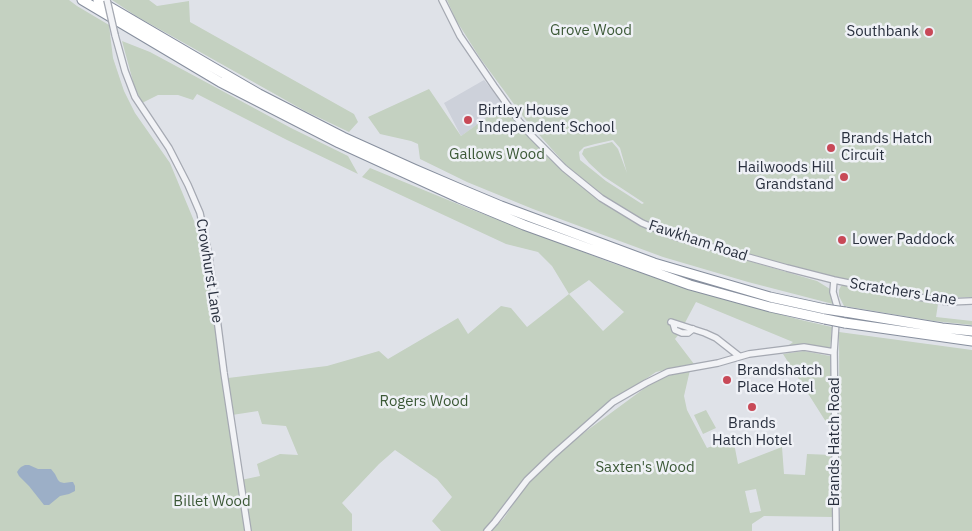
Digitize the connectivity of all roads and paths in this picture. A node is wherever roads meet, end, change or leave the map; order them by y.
1 (82, 0) edge
2 (98, 0) edge
3 (108, 0) edge
4 (442, 0) edge
5 (834, 280) junction
6 (972, 301) edge
7 (672, 323) dead end
8 (972, 331) edge
9 (972, 341) edge
10 (732, 350) junction
11 (834, 352) junction
12 (739, 356) junction
13 (729, 359) junction
14 (248, 531) edge
15 (487, 531) edge
16 (836, 531) edge

1 - 9 highway, bridge
2 - 8 highway, bridge
3 - 14 street, Crowhurst Lane, bridge
4 - 5 street, Fawkham Road
5 - 6 street, Scratchers Lane
5 - 11 street
7 - 10 street
10 - 12 street
10 - 13 street
11 - 12 street
11 - 16 street, Brands Hatch Road
12 - 13 street
13 - 15 street

